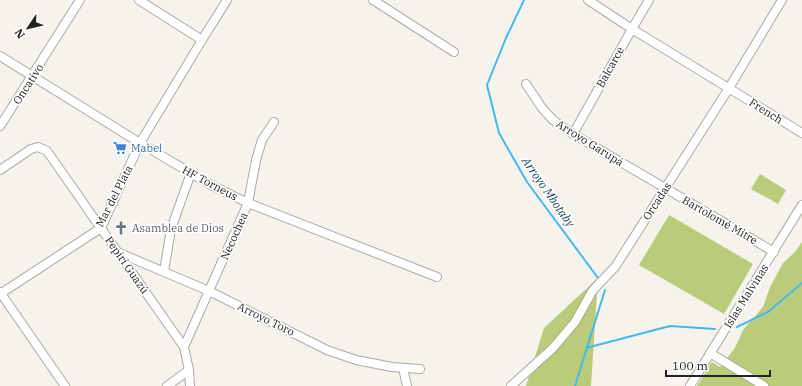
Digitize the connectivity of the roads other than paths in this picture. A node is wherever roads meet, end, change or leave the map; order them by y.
1 (80, 0) edge
2 (140, 0) edge
3 (227, 0) edge
4 (373, 0) edge
5 (588, 0) edge
6 (649, 0) edge
7 (782, 0) edge
8 (632, 29) junction
9 (202, 40) junction
10 (454, 52) dead end
11 (0, 56) edge
12 (33, 76) junction
13 (526, 84) dead end
14 (730, 88) junction
15 (274, 122) dead end
16 (0, 126) edge
17 (802, 133) edge
18 (573, 134) junction
19 (140, 144) junction
20 (0, 170) edge
21 (191, 173) junction
22 (666, 189) junction
23 (248, 203) junction
24 (802, 206) edge
25 (101, 228) junction
26 (116, 252) junction
27 (774, 252) junction
28 (164, 272) junction
29 (437, 277) dead end
30 (209, 290) junction
31 (0, 293) edge
32 (184, 347) junction
33 (710, 353) junction
34 (403, 368) junction
35 (420, 369) dead end
36 (189, 370) junction
37 (65, 386) edge
38 (167, 386) edge
39 (190, 386) edge
40 (407, 386) edge
41 (512, 386) edge
42 (690, 386) edge
43 (764, 386) edge

1 - 12 street, Oncativo
2 - 9 street
3 - 9 street, Mar del Plata
4 - 10 street
5 - 8 street, French
6 - 8 street, Balcarce
7 - 14 street, Orcadas
8 - 14 street, French
8 - 18 street, Balcarce
9 - 19 street, Mar del Plata
11 - 12 street, HF Torneus
12 - 16 street, Oncativo
12 - 19 street, HF Torneus
13 - 18 street, Arroyo Garupá
14 - 17 street, French
14 - 22 street, Orcadas
15 - 23 street, Necochea
18 - 22 street, Arroyo Garupá
19 - 21 street, HF Torneus
19 - 25 street, Mar del Plata
20 - 25 street, Pepirí Guazú
21 - 23 street, HF Torneus
21 - 28 street
22 - 27 street, Bartolomé Mitre
22 - 41 street, Orcadas
23 - 29 street, HF Torneus
23 - 30 street, Necochea
24 - 27 street, Islas Malvinas
25 - 26 street, Pepirí Guazú
25 - 31 street, Mar del Plata
26 - 28 street, Arroyo Toro
26 - 32 street, Pepirí Guazú
27 - 33 street, Islas Malvinas
28 - 30 street, Arroyo Toro
30 - 32 street, Necochea
30 - 34 street, Arroyo Toro
31 - 37 street
32 - 36 street, Pepirí Guazú
33 - 42 street, Islas Malvinas
33 - 43 street
34 - 35 street, Arroyo Toro
34 - 40 street
36 - 38 street
36 - 39 street, Pepirí Guazú

